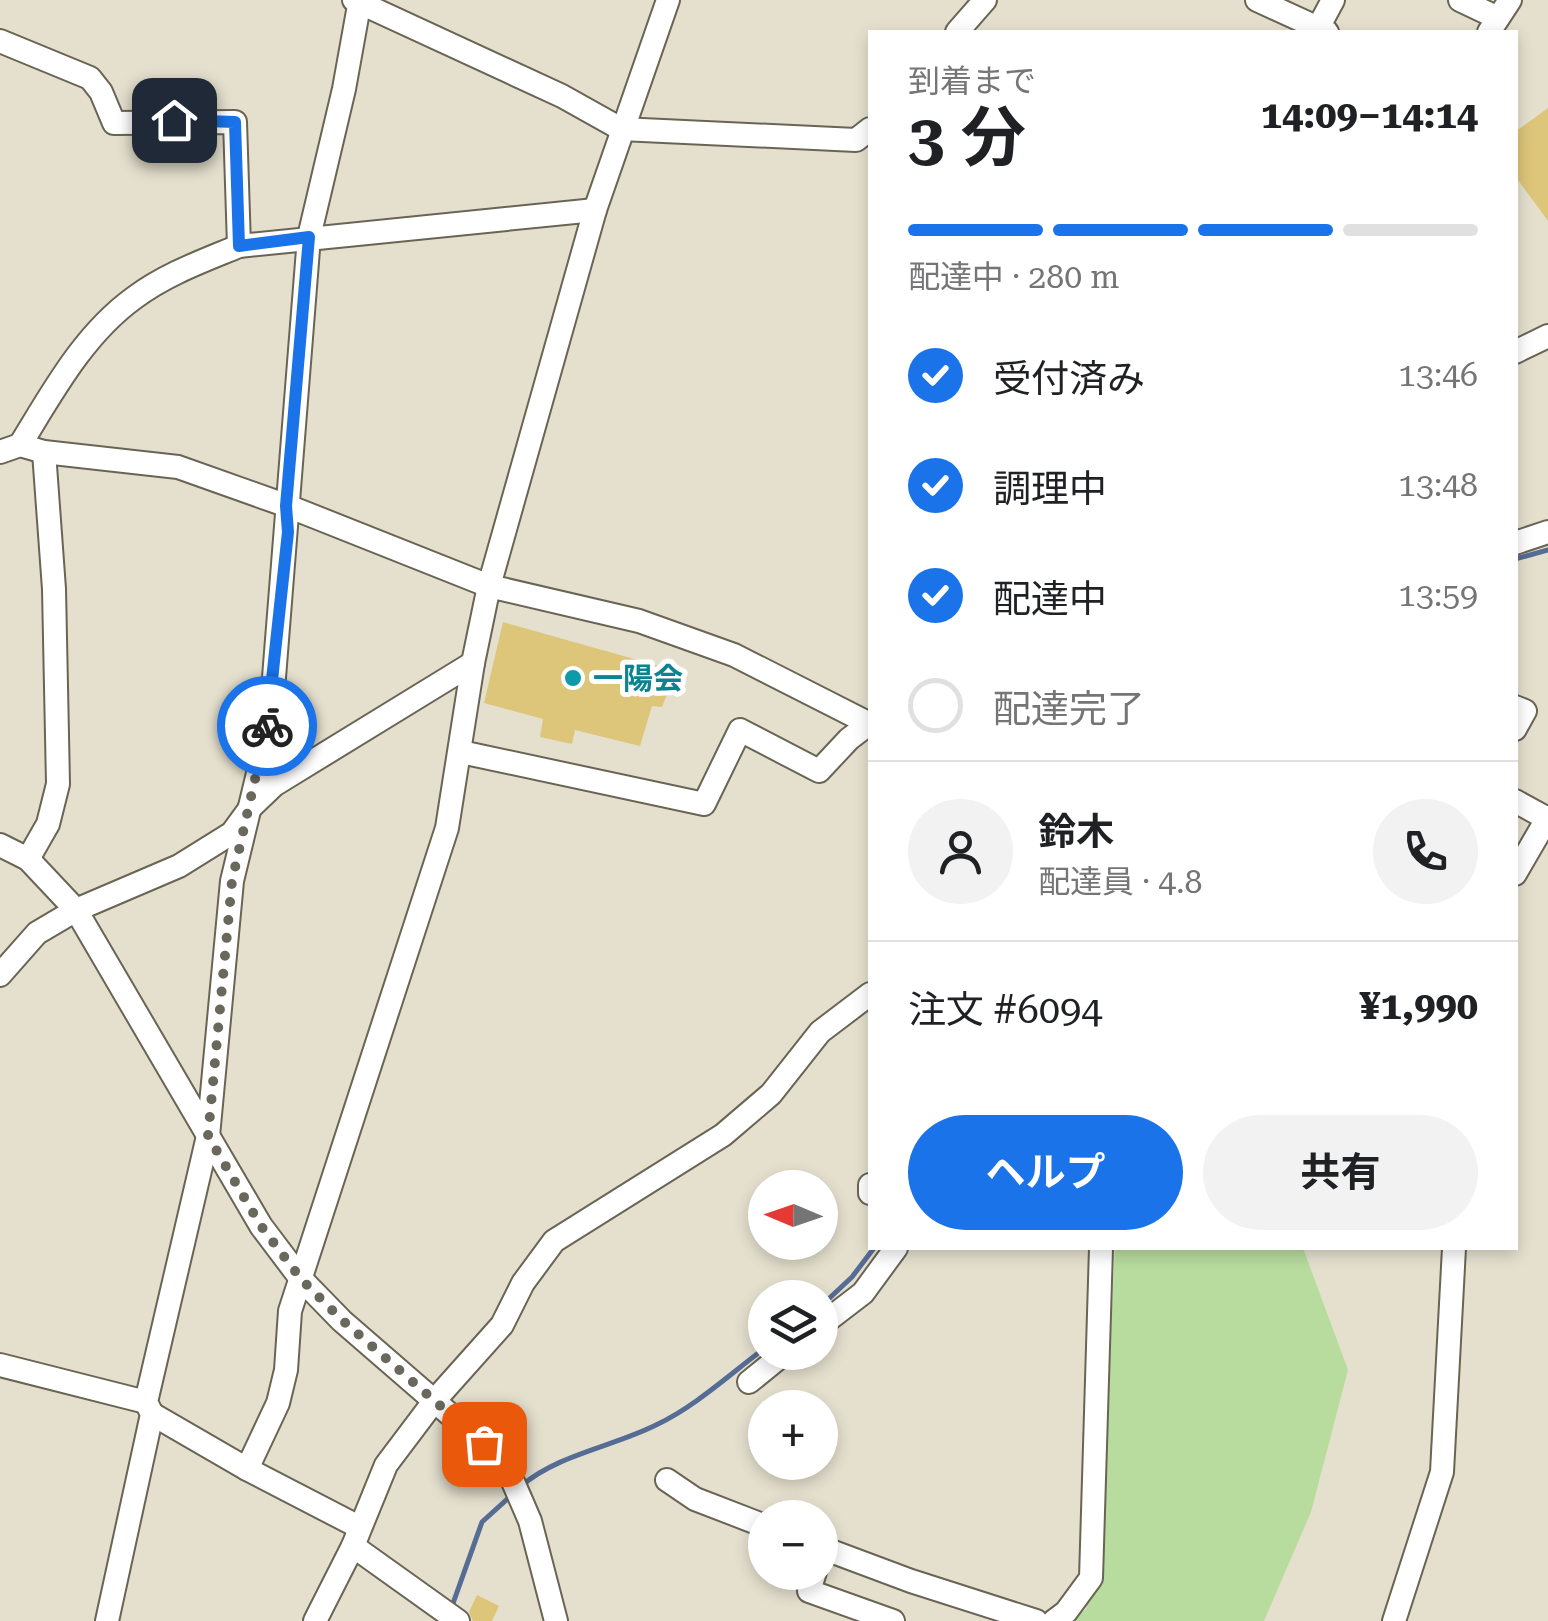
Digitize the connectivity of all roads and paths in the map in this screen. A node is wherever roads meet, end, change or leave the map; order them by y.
1 (668, 0) edge
2 (985, 0) edge
3 (1257, 0) edge
4 (1333, 0) edge
5 (1460, 0) edge
6 (358, 1) edge
7 (1499, 17) edge
8 (959, 30) edge
9 (1322, 30) edge
10 (0, 42) edge
11 (621, 128) junction
12 (868, 131) edge
13 (595, 210) junction
14 (309, 237) junction
15 (239, 246) junction
16 (1548, 336) edge
17 (1518, 351) edge
18 (10, 448) edge
19 (44, 452) junction
20 (286, 506) junction
21 (1548, 532) edge
22 (1518, 541) edge
23 (489, 586) junction
24 (472, 663) junction
25 (868, 723) edge
26 (868, 725) edge
27 (460, 752) junction
28 (1518, 803) edge
29 (251, 807) junction
30 (1548, 818) edge
31 (0, 845) edge
32 (28, 859) junction
33 (1518, 869) edge
34 (76, 910) junction
35 (0, 975) edge
36 (868, 996) edge
37 (208, 1136) junction
38 (894, 1250) edge
39 (1101, 1250) edge
40 (1454, 1250) edge
41 (301, 1279) junction
42 (838, 1312) edge
43 (0, 1365) edge
44 (763, 1370) edge
45 (748, 1382) dead end
46 (435, 1400) junction
47 (149, 1408) junction
48 (247, 1469) junction
49 (666, 1480) dead end
50 (748, 1520) edge
51 (356, 1536) junction
52 (838, 1557) edge
53 (809, 1590) edge
54 (450, 1615) edge
55 (1002, 1616) edge
56 (108, 1621) edge
57 (314, 1621) edge
58 (556, 1621) edge
59 (893, 1621) edge
60 (1036, 1621) edge
61 (1054, 1621) edge
62 (1394, 1621) edge

1 - 11 street
2 - 8 street
3 - 9 street
4 - 9 street
5 - 7 street
6 - 11 street
6 - 14 street
10 - 15 street
11 - 12 street
11 - 13 street
13 - 14 street
13 - 23 street
14 - 15 street
14 - 20 street
15 - 18 street
16 - 17 street
18 - 19 street
19 - 20 street
19 - 32 street
20 - 23 street
20 - 29 street
21 - 22 street
23 - 24 street
23 - 25 street
24 - 27 street
24 - 29 street
26 - 27 street
27 - 41 street
28 - 30 street
29 - 34 street
29 - 37 street
30 - 33 street
31 - 32 street
32 - 34 street
34 - 35 street
34 - 37 street
36 - 46 street
37 - 41 street
37 - 47 street
38 - 42 street
39 - 61 street
40 - 62 street
41 - 46 street
41 - 48 street
43 - 47 street
44 - 45 street
46 - 51 street
46 - 58 street
47 - 48 street
47 - 56 street
48 - 51 street
49 - 50 street
51 - 54 street
51 - 57 street
52 - 55 street
53 - 59 street
55 - 60 street

